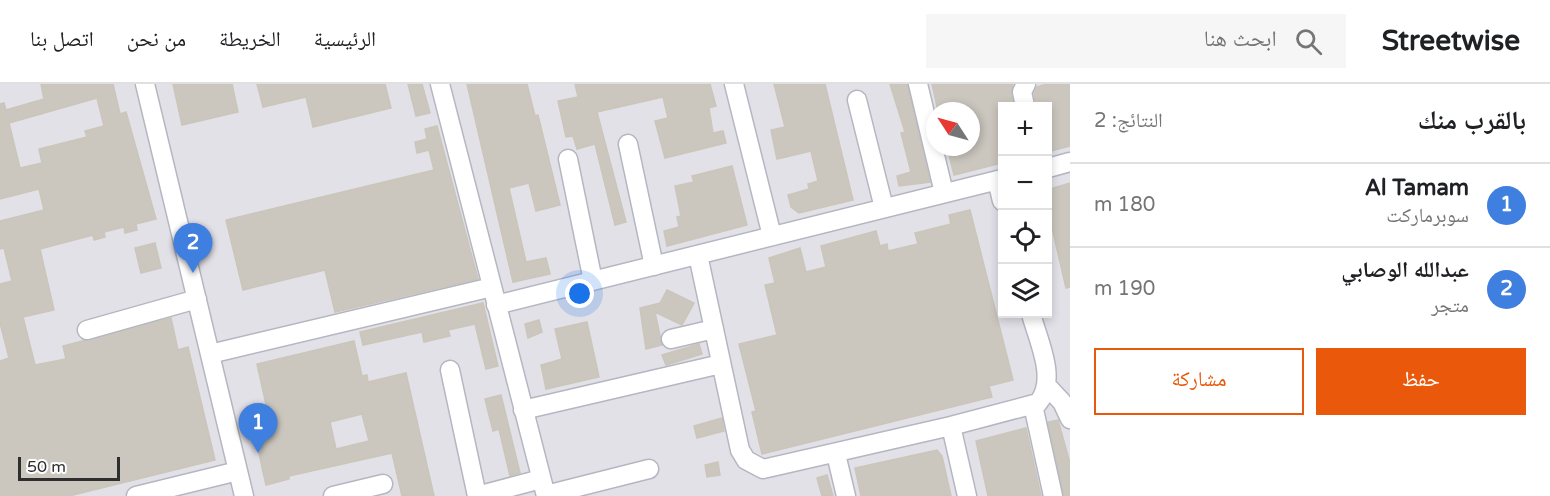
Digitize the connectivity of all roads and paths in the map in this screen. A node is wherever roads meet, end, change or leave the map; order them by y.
1 (145, 84) edge
2 (440, 84) edge
3 (734, 84) edge
4 (918, 84) edge
5 (1026, 84) edge
6 (857, 100) dead end
7 (1024, 102) edge
8 (628, 144) dead end
9 (568, 159) dead end
10 (1070, 162) edge
11 (1052, 167) edge
12 (998, 180) edge
13 (944, 193) junction
14 (884, 208) junction
15 (772, 236) junction
16 (698, 255) junction
17 (654, 266) junction
18 (593, 281) junction
19 (494, 296) junction
20 (197, 299) junction
21 (1032, 318) edge
22 (714, 329) junction
23 (87, 330) dead end
24 (671, 339) dead end
25 (210, 354) junction
26 (721, 364) junction
27 (450, 370) dead end
28 (1048, 387) junction
29 (1033, 405) junction
30 (523, 410) junction
31 (1070, 419) edge
32 (951, 426) junction
33 (836, 453) junction
34 (649, 469) dead end
35 (238, 471) junction
36 (383, 484) dead end
37 (544, 490) edge
38 (147, 495) edge
39 (244, 496) edge
40 (333, 496) edge
41 (477, 496) edge
42 (846, 496) edge
43 (967, 496) edge
44 (1053, 496) edge

1 - 20 street
2 - 19 street
3 - 15 street
4 - 13 street
5 - 7 street
6 - 14 street
8 - 17 street
9 - 18 street
10 - 11 street
12 - 13 street
13 - 14 street
14 - 15 street
15 - 16 street
16 - 17 street
16 - 22 street
17 - 18 street
18 - 19 street
19 - 25 street
19 - 30 street
20 - 23 street
20 - 25 street
21 - 28 street
22 - 24 street
22 - 26 street
25 - 35 street
26 - 30 street
26 - 33 street
27 - 41 street
28 - 29 street
28 - 31 street
29 - 32 street
29 - 44 street
30 - 37 street
32 - 33 street
32 - 43 street
33 - 42 street
34 - 37 street
35 - 38 street
35 - 39 street
36 - 40 street
37 - 41 street

